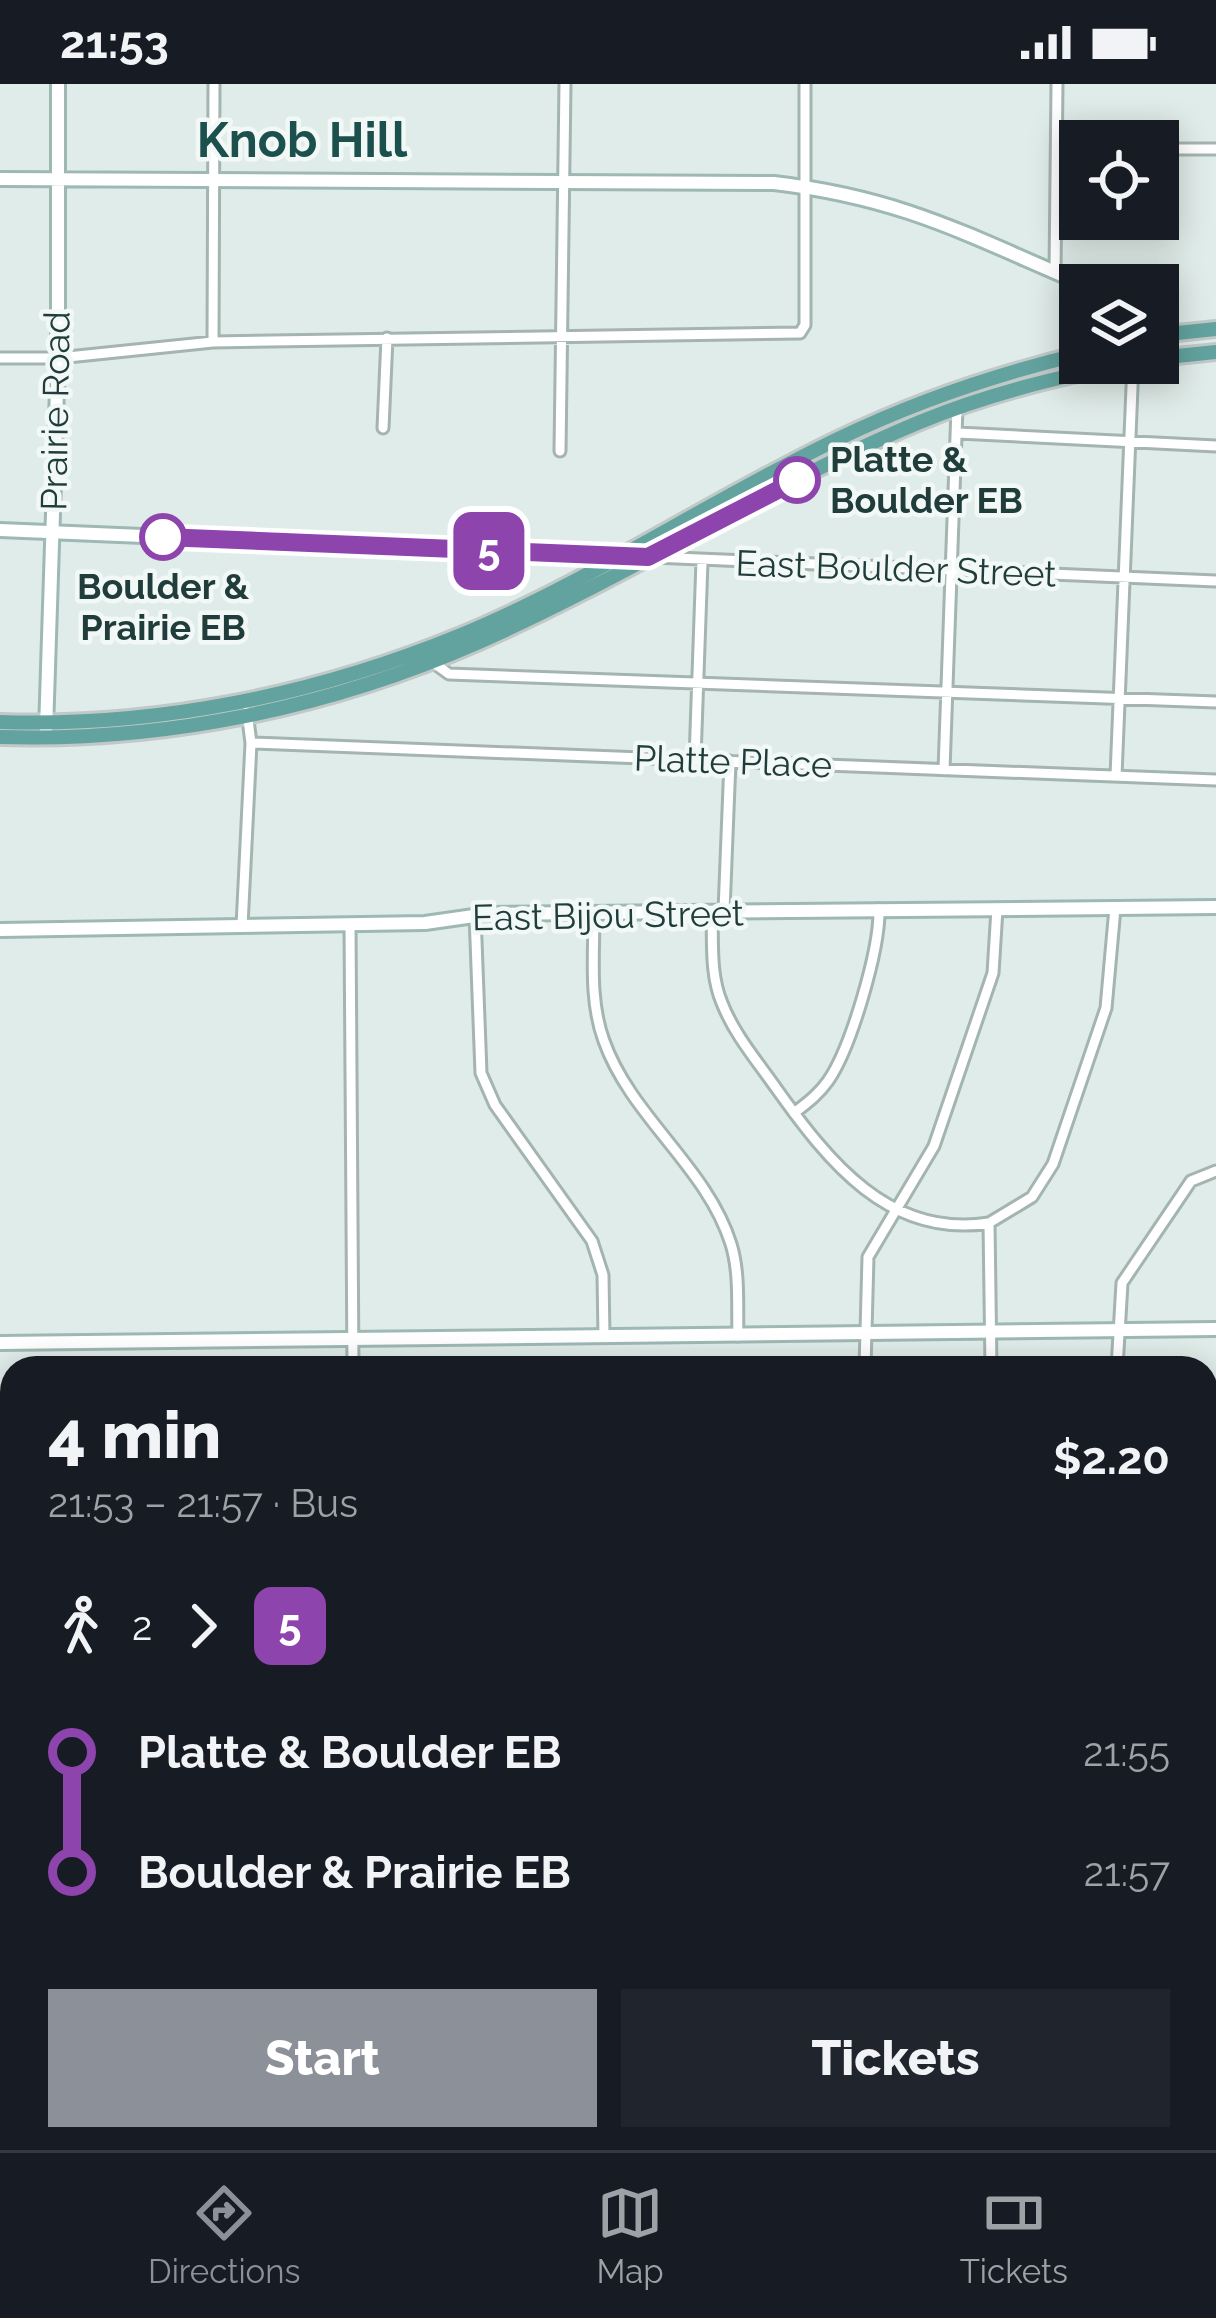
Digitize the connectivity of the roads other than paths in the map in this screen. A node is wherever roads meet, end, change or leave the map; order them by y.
1 (58, 84) edge
2 (214, 84) edge
3 (565, 84) edge
4 (805, 84) edge
5 (1057, 84) edge
6 (1057, 148) joint
7 (1179, 149) edge
8 (1216, 149) edge
9 (0, 179) edge
10 (58, 179) junction
11 (214, 180) junction
12 (566, 182) junction
13 (805, 187) junction
14 (1055, 272) junction
15 (1059, 274) edge
16 (1216, 328) edge
17 (1179, 329) edge
18 (566, 335) junction
19 (387, 338) junction
20 (213, 342) junction
21 (1216, 352) edge
22 (1179, 356) edge
23 (0, 358) edge
24 (58, 358) junction
25 (1059, 359) edge
26 (1059, 382) edge
27 (1131, 384) edge
28 (958, 408) junction
29 (383, 428) dead end
30 (958, 434) junction
31 (1130, 442) junction
32 (1216, 446) edge
33 (560, 451) dead end
34 (0, 530) edge
35 (52, 532) junction
36 (569, 555) junction
37 (619, 556) junction
38 (648, 557) junction
39 (702, 561) junction
40 (953, 570) junction
41 (582, 575) junction
42 (1124, 578) junction
43 (1216, 581) edge
44 (460, 635) junction
45 (398, 658) junction
46 (431, 662) junction
47 (698, 681) junction
48 (360, 686) junction
49 (947, 692) junction
50 (1119, 698) junction
51 (1216, 702) edge
52 (247, 708) junction
53 (0, 722) edge
54 (46, 730) junction
55 (0, 737) edge
56 (251, 742) junction
57 (695, 759) junction
58 (730, 761) junction
59 (944, 770) junction
60 (1115, 776) junction
61 (1216, 780) edge
62 (1216, 907) edge
63 (1115, 908) junction
64 (879, 909) junction
65 (997, 909) junction
66 (718, 912) junction
67 (594, 913) junction
68 (475, 914) junction
69 (350, 925) junction
70 (242, 926) junction
71 (0, 930) edge
72 (794, 1113) junction
73 (1216, 1171) edge
74 (896, 1209) junction
75 (989, 1223) junction
76 (1117, 1330) junction
77 (1216, 1330) edge
78 (990, 1333) junction
79 (865, 1334) junction
80 (738, 1336) junction
81 (604, 1337) junction
82 (353, 1339) junction
83 (0, 1342) edge
84 (353, 1356) edge
85 (865, 1356) edge
86 (991, 1356) edge
87 (1118, 1356) edge

1 - 10 street, Prairie Road
2 - 11 street
3 - 12 street
4 - 13 street
5 - 6 street
6 - 14 street
7 - 8 street
9 - 10 street
10 - 11 street
10 - 24 street, Prairie Road
11 - 12 street
11 - 20 street
12 - 13 street
12 - 18 street
13 - 14 street
13 - 18 street
14 - 15 street
16 - 17 main road
18 - 19 street
18 - 33 street
19 - 20 street
19 - 29 street
20 - 24 street
21 - 22 main road
23 - 24 street
24 - 35 street, Prairie Road
25 - 37 main road
26 - 28 main road
27 - 31 street
28 - 30 street
28 - 38 main road
30 - 31 street
30 - 40 street
31 - 32 street
31 - 42 street
34 - 35 street, East Boulder Street
35 - 36 street, East Boulder Street
35 - 54 street, Prairie Road
36 - 37 street, East Boulder Street
36 - 41 street
37 - 38 street, East Boulder Street
37 - 41 main road
38 - 39 street, East Boulder Street
38 - 46 main road
39 - 40 street, East Boulder Street
39 - 47 street
40 - 42 street, East Boulder Street
40 - 49 street
41 - 44 main road
42 - 43 street, East Boulder Street
42 - 50 street
44 - 45 main road
44 - 46 main road
45 - 48 main road
45 - 52 main road
46 - 47 street
46 - 48 main road
47 - 49 street
47 - 57 street
48 - 52 main road
49 - 50 street
49 - 59 street
50 - 51 street
50 - 60 street
52 - 54 main road
52 - 56 street
53 - 54 main road
54 - 55 main road
56 - 57 street, Platte Place
56 - 70 street
57 - 58 street, Platte Place
58 - 59 street, Platte Place
58 - 66 street
59 - 60 street, Platte Place
60 - 61 street, Platte Place
62 - 63 street, East Bijou Street
63 - 65 street, East Bijou Street
63 - 75 street
64 - 65 street, East Bijou Street
64 - 66 street, East Bijou Street
64 - 72 street
65 - 74 street
66 - 67 street, East Bijou Street
66 - 72 street
67 - 68 street, East Bijou Street
67 - 80 street
68 - 69 street, East Bijou Street
68 - 81 street
69 - 70 street, East Bijou Street
69 - 82 street
70 - 71 street, East Bijou Street
72 - 74 street
73 - 76 street
74 - 75 street
74 - 79 street
75 - 78 street
76 - 77 street
76 - 78 street
76 - 87 street
78 - 79 street
78 - 86 street
79 - 80 street
79 - 85 street
80 - 81 street
81 - 82 street
82 - 83 street
82 - 84 street

